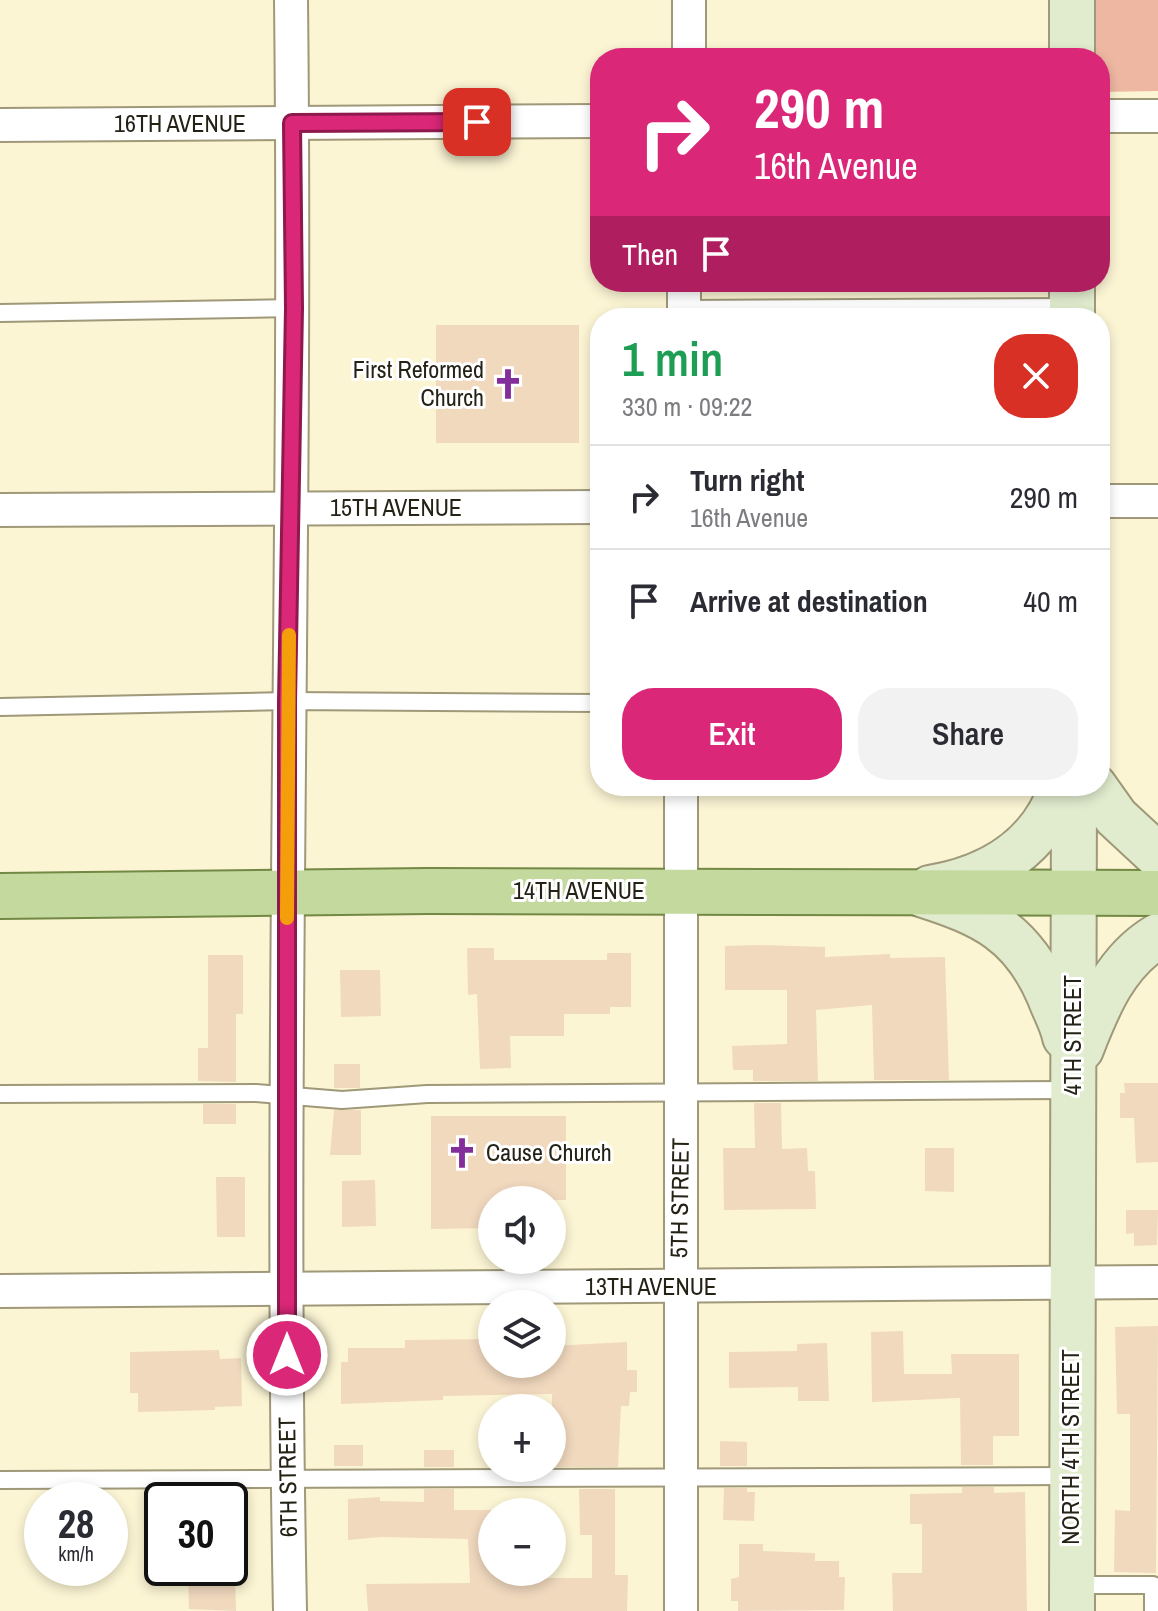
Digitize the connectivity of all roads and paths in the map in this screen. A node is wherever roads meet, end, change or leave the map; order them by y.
1 (291, 0) edge
2 (689, 0) edge
3 (1072, 0) edge
4 (689, 48) edge
5 (1072, 48) edge
6 (1110, 116) edge
7 (1158, 116) edge
8 (590, 121) edge
9 (292, 123) junction
10 (0, 125) edge
11 (1072, 302) edge
12 (684, 303) edge
13 (294, 308) junction
14 (0, 313) edge
15 (1110, 501) edge
16 (1158, 501) edge
17 (590, 507) edge
18 (291, 508) junction
19 (0, 510) edge
20 (287, 701) junction
21 (590, 703) edge
22 (0, 707) edge
23 (681, 796) edge
24 (1058, 796) edge
25 (1074, 796) edge
26 (1101, 796) edge
27 (1158, 856) edge
28 (681, 891) junction
29 (911, 891) junction
30 (1073, 892) junction
31 (287, 893) junction
32 (1158, 893) edge
33 (0, 896) edge
34 (1158, 936) edge
35 (1074, 1090) junction
36 (681, 1091) junction
37 (0, 1094) edge
38 (287, 1096) junction
39 (1158, 1282) edge
40 (1072, 1284) junction
41 (679, 1287) junction
42 (287, 1289) junction
43 (0, 1291) edge
44 (1071, 1476) junction
45 (680, 1479) junction
46 (0, 1480) edge
47 (287, 1480) junction
48 (1072, 1598) edge
49 (290, 1611) edge
50 (681, 1611) edge
51 (1153, 1611) edge

1 - 9 street, 6TH STREET
2 - 4 street
3 - 5 street
6 - 7 street
8 - 9 street, 16TH AVENUE
9 - 10 street, 16TH AVENUE
9 - 13 street, 6TH STREET
11 - 12 lane
13 - 14 lane
13 - 18 street, 6TH STREET
15 - 16 street
17 - 18 street, 15TH AVENUE
18 - 19 street, 15TH AVENUE
18 - 20 street, 6TH STREET
20 - 21 lane
20 - 22 lane
20 - 31 street, 6TH STREET
23 - 28 street, 5TH STREET
24 - 29 street
25 - 30 street, 4TH STREET
26 - 27 street
28 - 29 main road, 14TH AVENUE
28 - 31 main road, 14TH AVENUE
28 - 36 street, 5TH STREET
29 - 30 main road, 14TH AVENUE
29 - 35 street
30 - 32 main road, 14TH AVENUE
30 - 35 street, 4TH STREET
31 - 33 main road, 14TH AVENUE
31 - 38 street, 6TH STREET
34 - 35 street
35 - 36 lane
35 - 40 street, 4TH STREET
36 - 38 lane
36 - 41 street, 5TH STREET
37 - 38 lane
38 - 42 street, 6TH STREET
39 - 40 street, 13TH AVENUE
40 - 41 street, 13TH AVENUE
40 - 44 street, NORTH 4TH STREET
41 - 42 street, 13TH AVENUE
41 - 45 street, 5TH STREET
42 - 43 street, 13TH AVENUE
42 - 47 street, 6TH STREET
44 - 45 lane
44 - 48 street, NORTH 4TH STREET
45 - 47 lane
45 - 50 street, 5TH STREET
46 - 47 lane
47 - 49 street, 6TH STREET
48 - 51 lane

